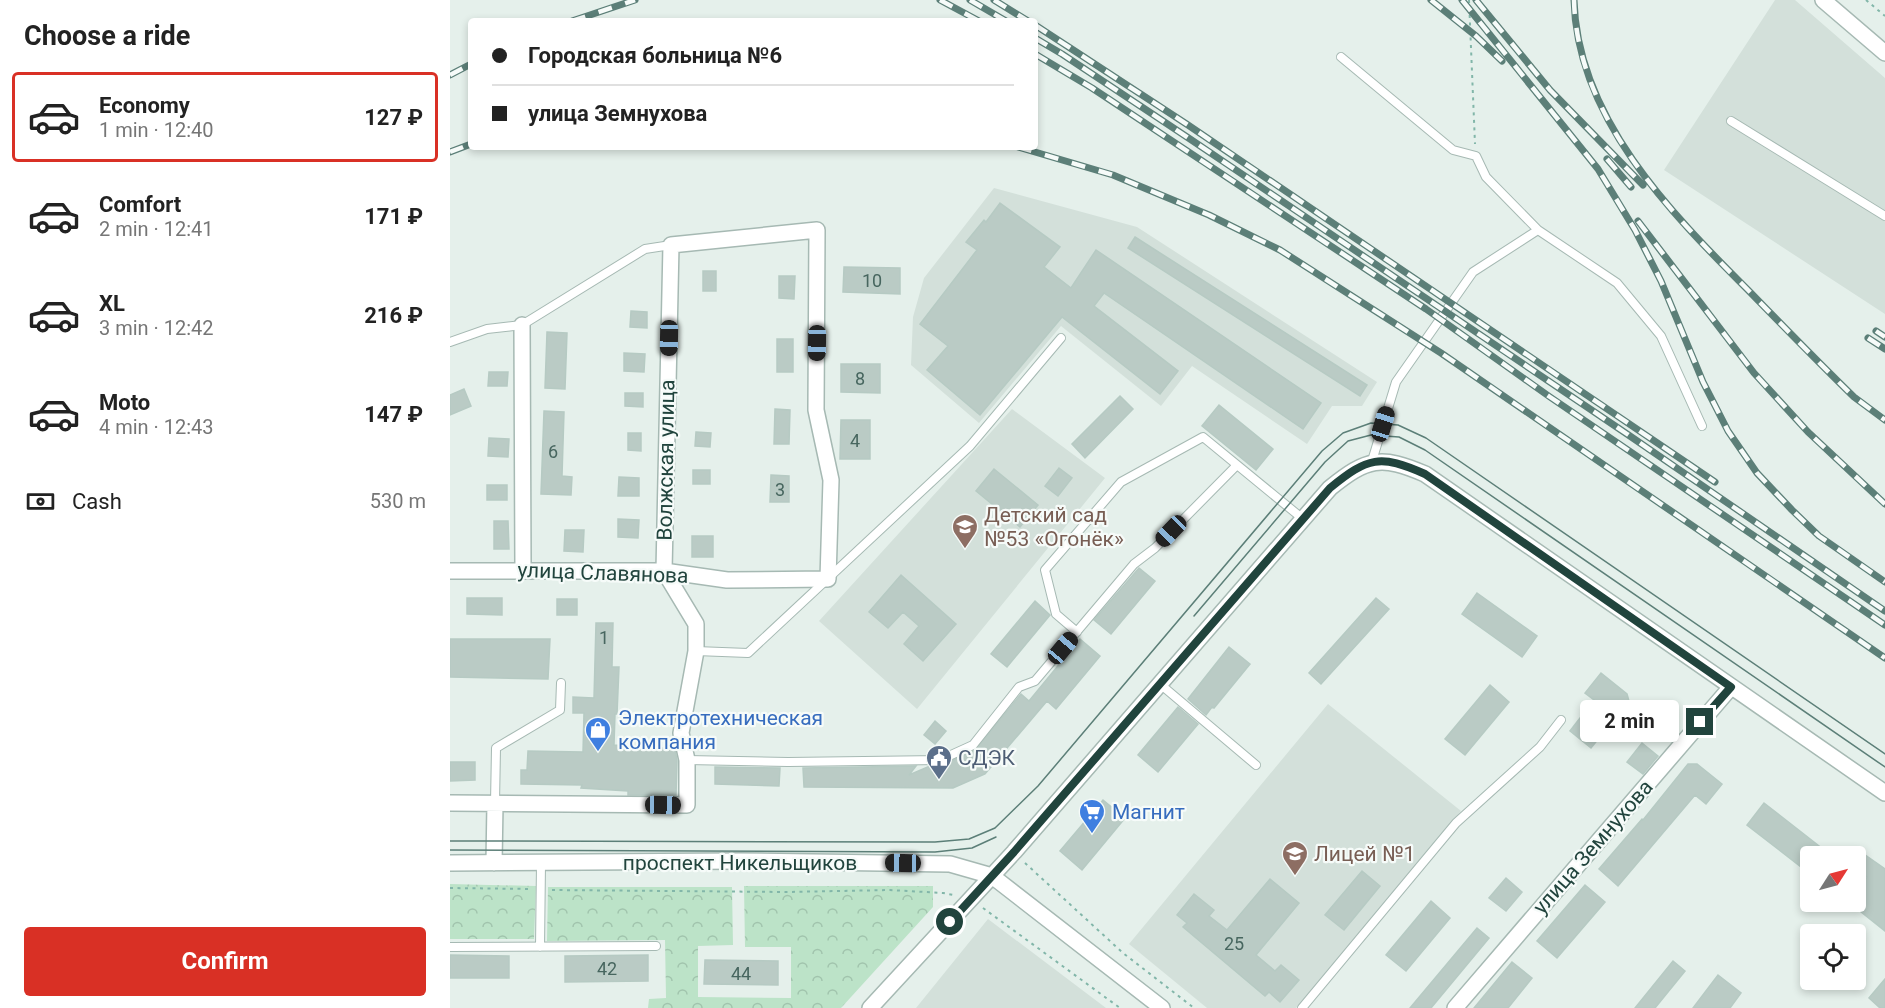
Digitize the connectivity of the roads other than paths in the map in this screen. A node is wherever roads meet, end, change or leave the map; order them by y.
1 (1822, 0) edge
2 (1885, 53) edge
3 (1341, 57) dead end
4 (1731, 121) dead end
5 (1885, 216) edge
6 (1538, 230) junction
7 (671, 245) junction
8 (522, 325) junction
9 (1061, 338) dead end
10 (450, 342) edge
11 (1702, 426) dead end
12 (1372, 461) junction
13 (1237, 465) junction
14 (1303, 519) junction
15 (523, 570) junction
16 (450, 571) edge
17 (664, 571) junction
18 (828, 579) junction
19 (1077, 632) junction
20 (696, 651) junction
21 (561, 683) dead end
22 (1160, 684) junction
23 (1731, 687) junction
24 (1561, 720) dead end
25 (687, 759) junction
26 (1256, 765) dead end
27 (1885, 793) edge
28 (450, 803) edge
29 (495, 803) junction
30 (450, 863) edge
31 (494, 863) junction
32 (541, 864) junction
33 (992, 876) junction
34 (656, 946) dead end
35 (450, 947) edge
36 (540, 947) junction
37 (870, 1008) edge
38 (1162, 1008) edge
39 (1302, 1008) edge
40 (1455, 1008) edge

1 - 2 street
3 - 6 lane
4 - 5 lane
6 - 11 lane
6 - 12 lane
7 - 8 lane
7 - 17 street, Волжская улица
7 - 18 street
8 - 10 lane
8 - 15 street
9 - 18 lane
12 - 14 street
12 - 23 street
13 - 14 lane
13 - 19 lane
13 - 19 lane
14 - 22 street
15 - 16 street, улица Славянова
15 - 17 street, улица Славянова
17 - 18 street, улица Славянова
17 - 20 street
18 - 20 lane
19 - 25 lane
20 - 25 street
21 - 29 lane
22 - 26 lane
22 - 33 street
23 - 27 street
23 - 40 street, улица Земнухова
24 - 39 lane
25 - 29 street
28 - 29 street
29 - 31 street
30 - 31 street, проспект Никельщиков
31 - 32 street, проспект Никельщиков
32 - 33 street, проспект Никельщиков
32 - 36 lane
33 - 37 street
33 - 38 street, проспект Никельщиков
34 - 36 lane
35 - 36 lane

